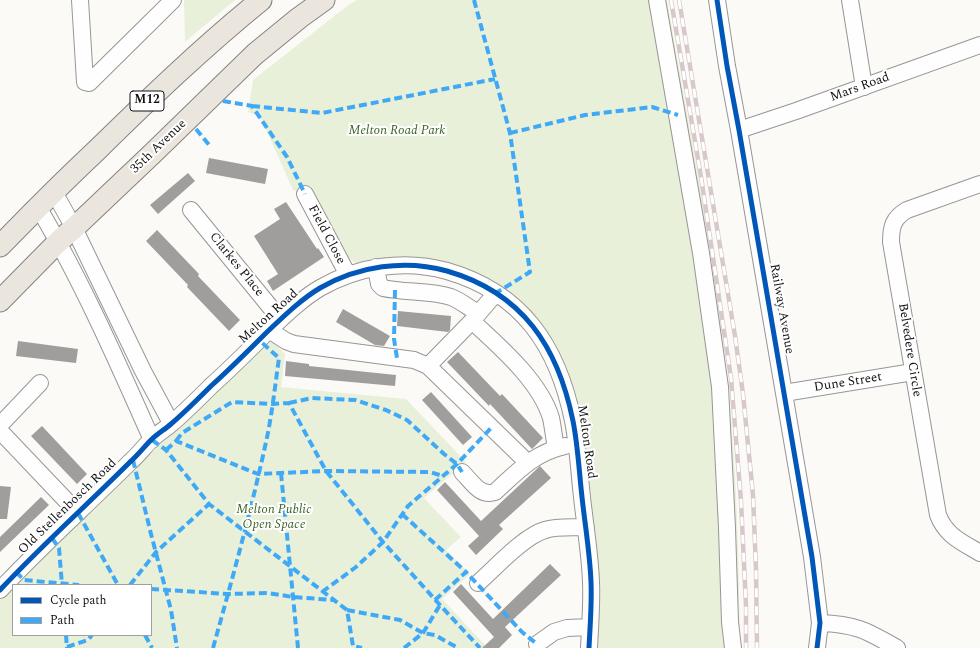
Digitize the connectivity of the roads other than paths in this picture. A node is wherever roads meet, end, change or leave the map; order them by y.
1 (80, 0) edge
2 (173, 0) edge
3 (261, 0) edge
4 (324, 0) edge
5 (657, 0) edge
6 (717, 0) edge
7 (850, 0) edge
8 (980, 45) edge
9 (864, 87) junction
10 (739, 130) junction
11 (980, 184) edge
12 (54, 192) junction
13 (305, 194) dead end
14 (38, 207) junction
15 (191, 210) dead end
16 (74, 228) junction
17 (58, 242) junction
18 (0, 246) edge
19 (376, 267) junction
20 (348, 275) junction
21 (496, 293) junction
22 (0, 301) edge
23 (475, 317) junction
24 (275, 325) junction
25 (428, 366) junction
26 (913, 372) junction
27 (40, 383) dead end
28 (784, 393) junction
29 (172, 423) junction
30 (0, 425) edge
31 (0, 431) edge
32 (152, 440) junction
33 (577, 443) junction
34 (556, 448) junction
35 (527, 462) junction
36 (462, 472) dead end
37 (78, 513) junction
38 (586, 527) junction
39 (980, 553) edge
40 (478, 583) dead end
41 (0, 590) edge
42 (820, 623) junction
43 (590, 627) junction
44 (536, 644) dead end
45 (589, 648) edge
46 (733, 648) edge
47 (816, 648) edge
48 (897, 648) edge

1 - 2 street
3 - 12 main road, M12
4 - 16 main road, 35th Avenue
5 - 46 street
6 - 10 street, Railway Avenue
7 - 9 street
8 - 9 street, Mars Road
9 - 10 street, Mars Road
10 - 28 street, Railway Avenue
11 - 26 street, Belvedere Circle
12 - 14 main road, M12
12 - 16 street
13 - 20 street, Field Close
14 - 17 street
14 - 18 main road, M12
15 - 24 street, Clarkes Place
16 - 17 main road, 35th Avenue
16 - 29 street
17 - 22 main road, 35th Avenue
17 - 32 street
19 - 20 street, Melton Road
19 - 21 street, Melton Road
19 - 23 street
20 - 24 street, Melton Road
21 - 23 street
21 - 33 street, Melton Road
23 - 25 street
23 - 34 street
24 - 25 street, Clarkes Place
24 - 29 street, Melton Road
25 - 35 street
26 - 28 street, Dune Street
26 - 39 street, Belvedere Circle
27 - 30 street
28 - 42 street, Railway Avenue
29 - 32 street, Melton Road
31 - 37 street
32 - 37 street, Old Stellenbosch Road
33 - 34 street
33 - 38 street, Melton Road
34 - 35 street
35 - 36 street
37 - 41 street, Old Stellenbosch Road
38 - 40 street
38 - 43 street, Melton Road
42 - 47 street, Railway Avenue
42 - 48 street
43 - 44 street
43 - 45 street, Melton Road

